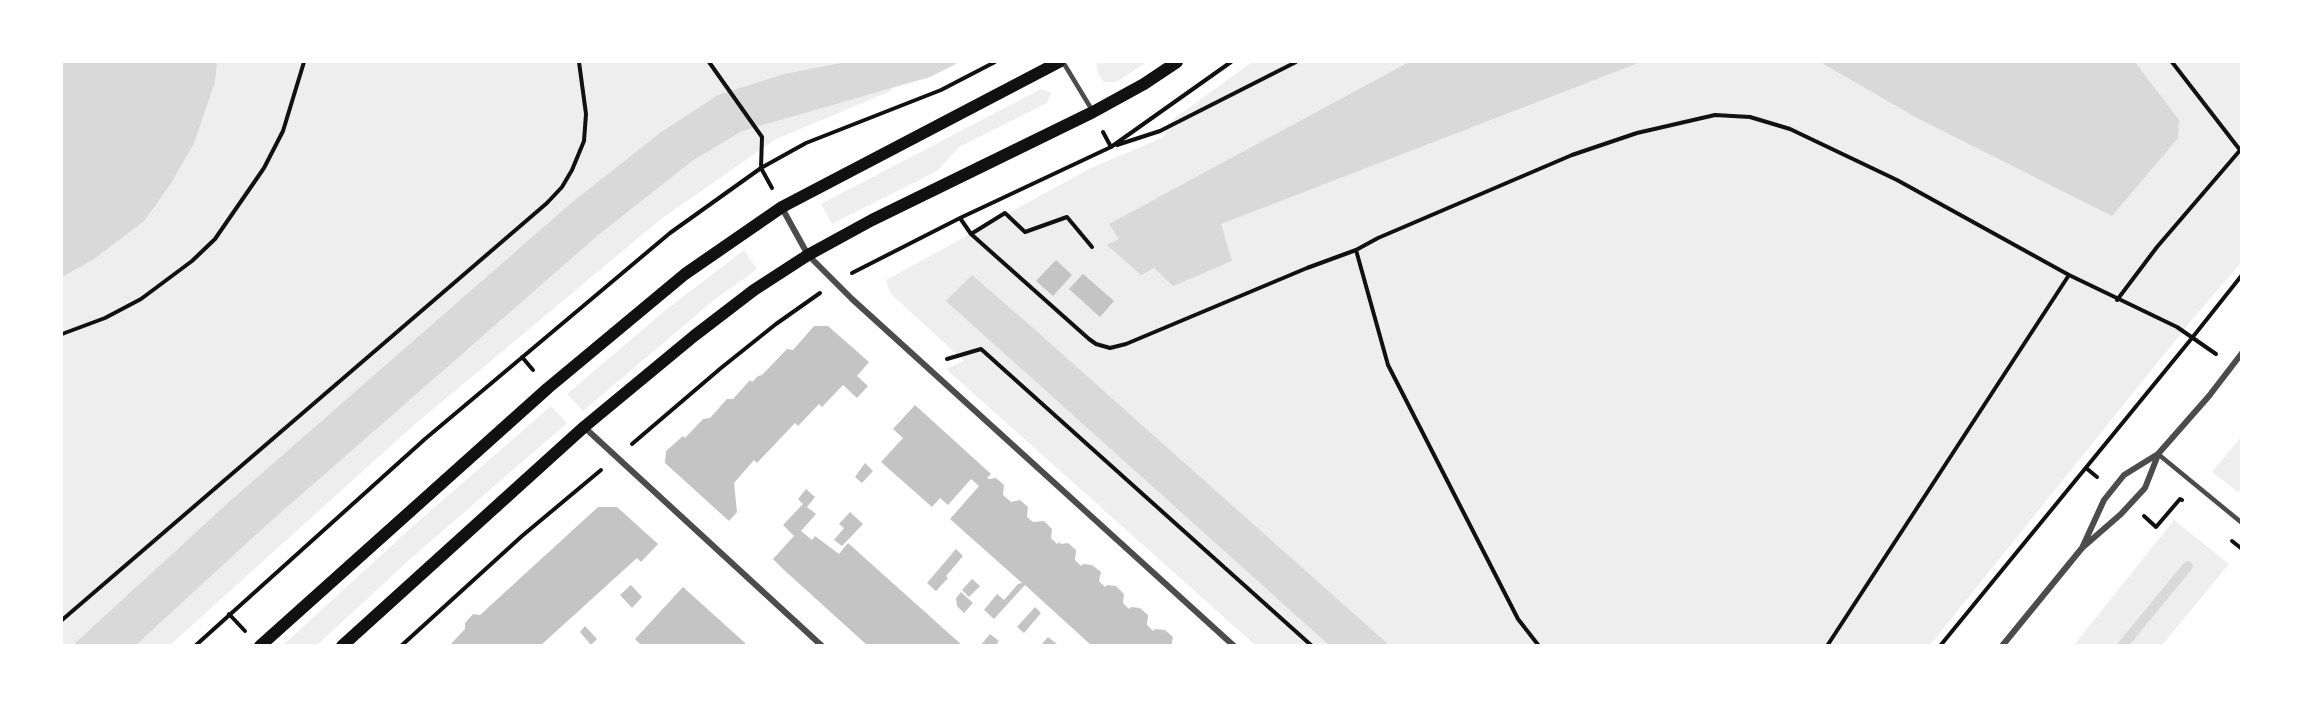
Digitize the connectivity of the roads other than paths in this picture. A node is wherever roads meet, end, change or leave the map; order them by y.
1 (1061, 62) edge
2 (1177, 62) edge
3 (1093, 112) junction
4 (782, 207) junction
5 (808, 255) junction
6 (2241, 353) edge
7 (584, 427) junction
8 (2158, 454) junction
9 (2241, 523) edge
10 (2082, 548) junction
11 (260, 645) edge
12 (342, 645) edge
13 (822, 645) edge
14 (1234, 645) edge
15 (2002, 645) edge

1 - 3 lane
1 - 4 main road
2 - 3 main road
3 - 5 main road
4 - 5 street
4 - 11 main road
5 - 7 main road
5 - 14 street
6 - 8 street
7 - 12 main road
7 - 13 street
8 - 9 lane
8 - 10 street
8 - 10 street
10 - 15 street

